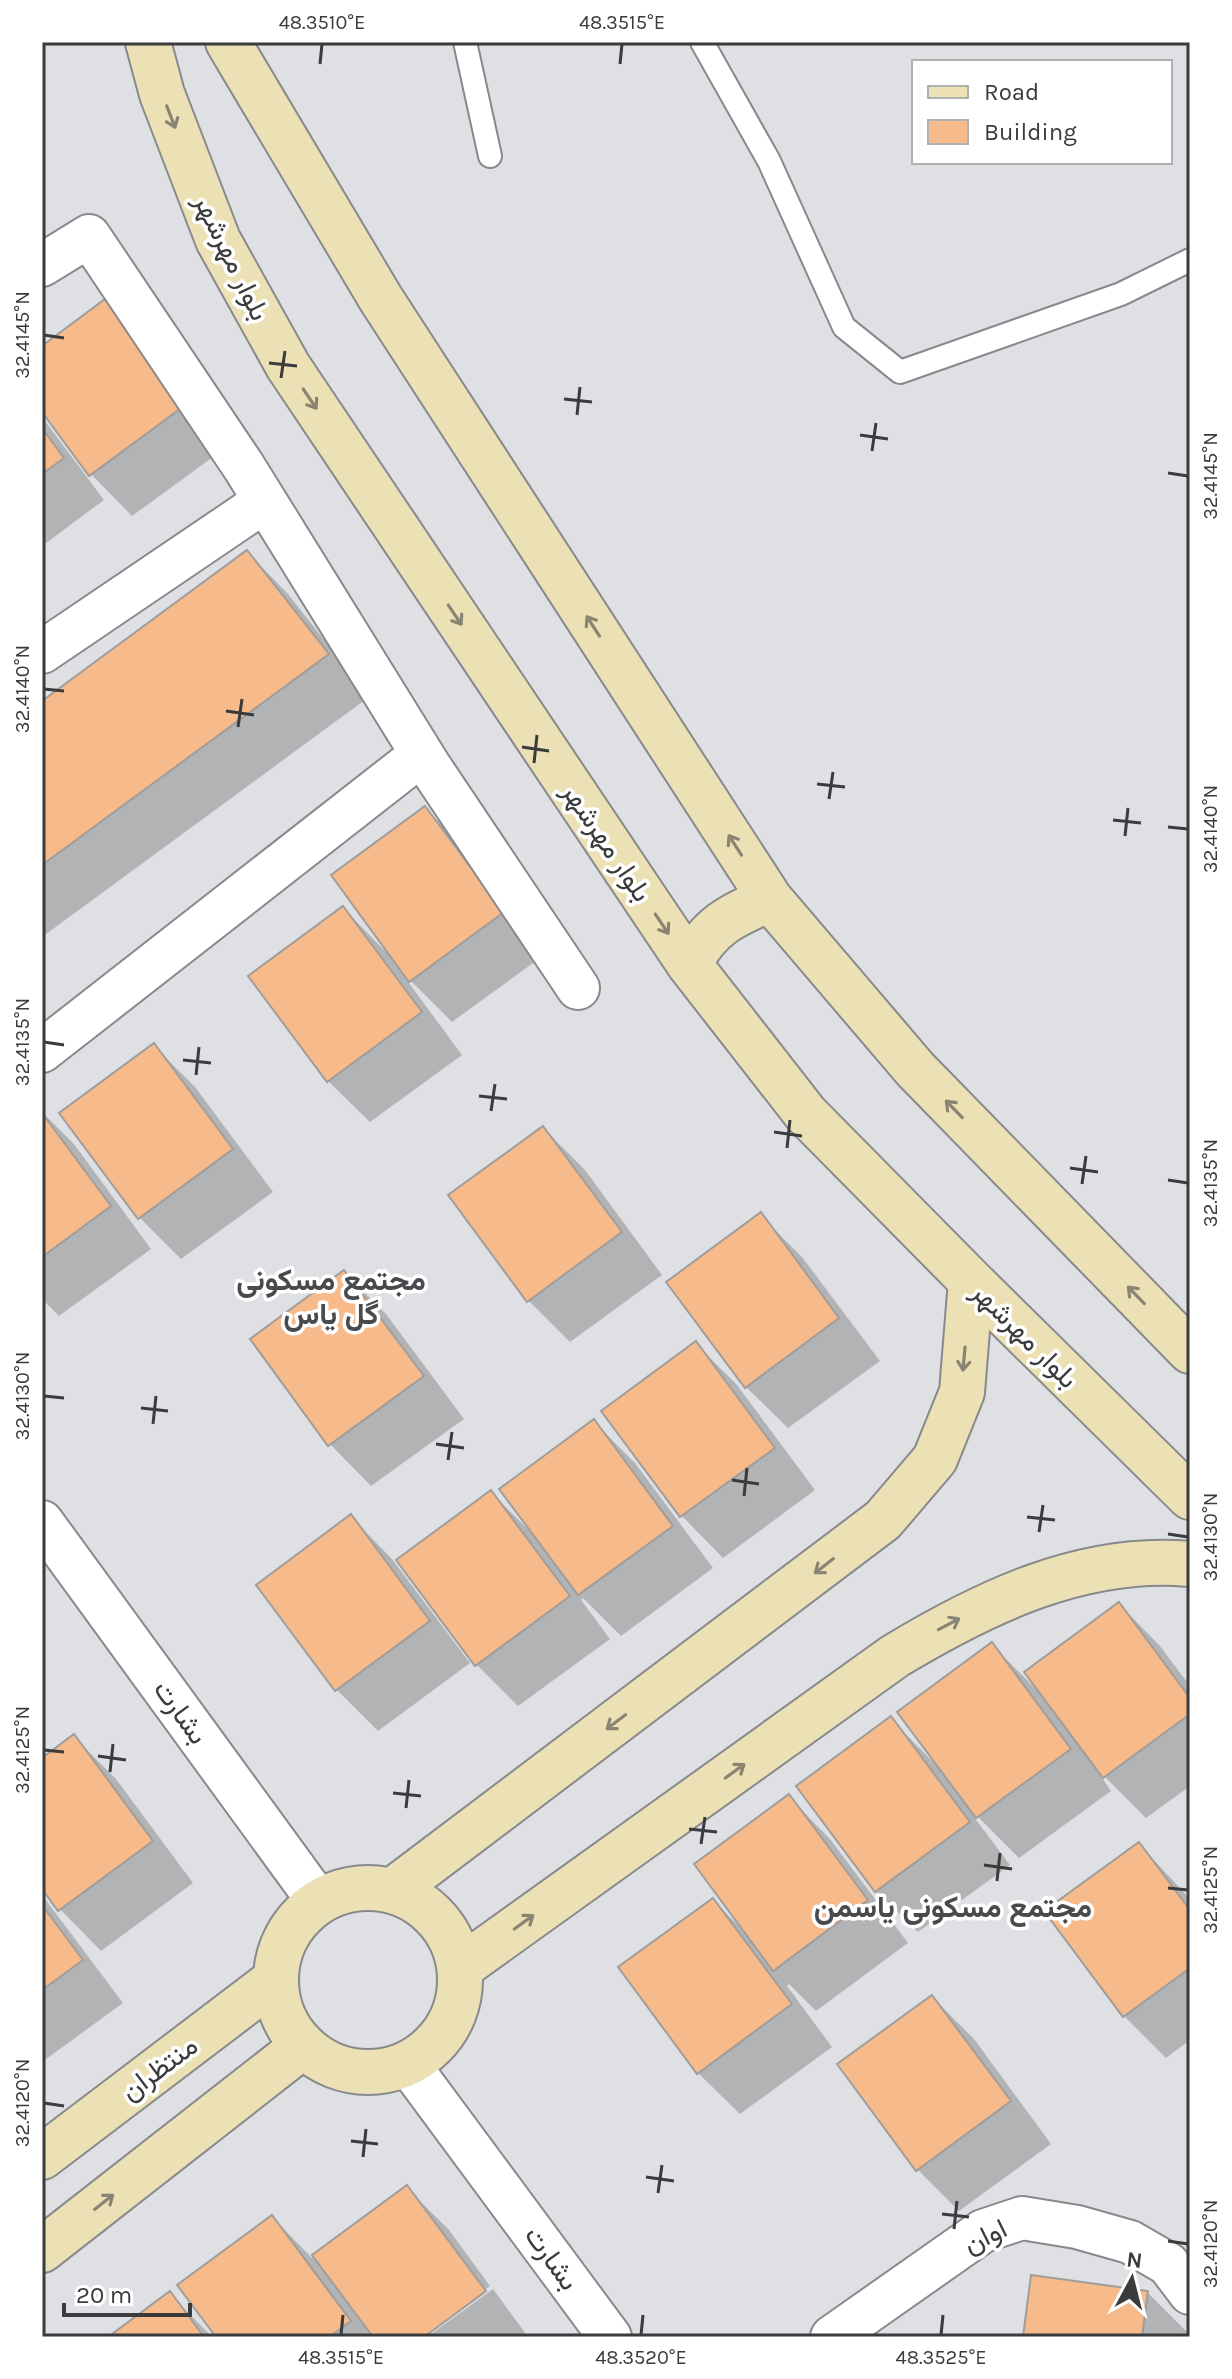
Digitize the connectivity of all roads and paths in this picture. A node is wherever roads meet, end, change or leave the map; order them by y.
1 (148, 42) edge
2 (228, 42) edge
3 (465, 42) edge
4 (702, 42) edge
5 (490, 156) dead end
6 (1190, 260) edge
7 (42, 265) edge
8 (265, 501) junction
9 (42, 652) edge
10 (422, 754) junction
11 (770, 899) junction
12 (689, 964) junction
13 (578, 988) dead end
14 (42, 1051) edge
15 (971, 1281) junction
16 (1190, 1351) edge
17 (1190, 1497) edge
18 (42, 1522) edge
19 (1190, 1564) edge
20 (392, 1891) junction
21 (319, 1902) junction
22 (460, 1968) junction
23 (275, 1980) junction
24 (303, 2046) junction
25 (408, 2064) junction
26 (42, 2157) edge
27 (42, 2250) edge
28 (1190, 2293) edge
29 (610, 2337) edge
30 (832, 2337) edge

1 -> 12 main road, بلوار مهرشهر
11 -> 2 main road
3 - 5 lane
4 - 6 lane
7 - 8 street
8 - 9 street
8 - 10 street
10 - 13 street
10 - 14 street
11 - 12 main road
16 -> 11 main road
12 - 15 main road, بلوار مهرشهر
15 - 17 main road, بلوار مهرشهر
15 -> 20 main road
18 - 21 street, بشارت
22 -> 19 main road
20 - 21 main road
20 - 22 main road
21 - 23 main road
22 - 25 main road
23 - 24 main road
23 - 26 main road, منتظران
24 - 25 main road
27 -> 24 main road
25 - 29 street, بشارت
28 - 30 street, اوان

